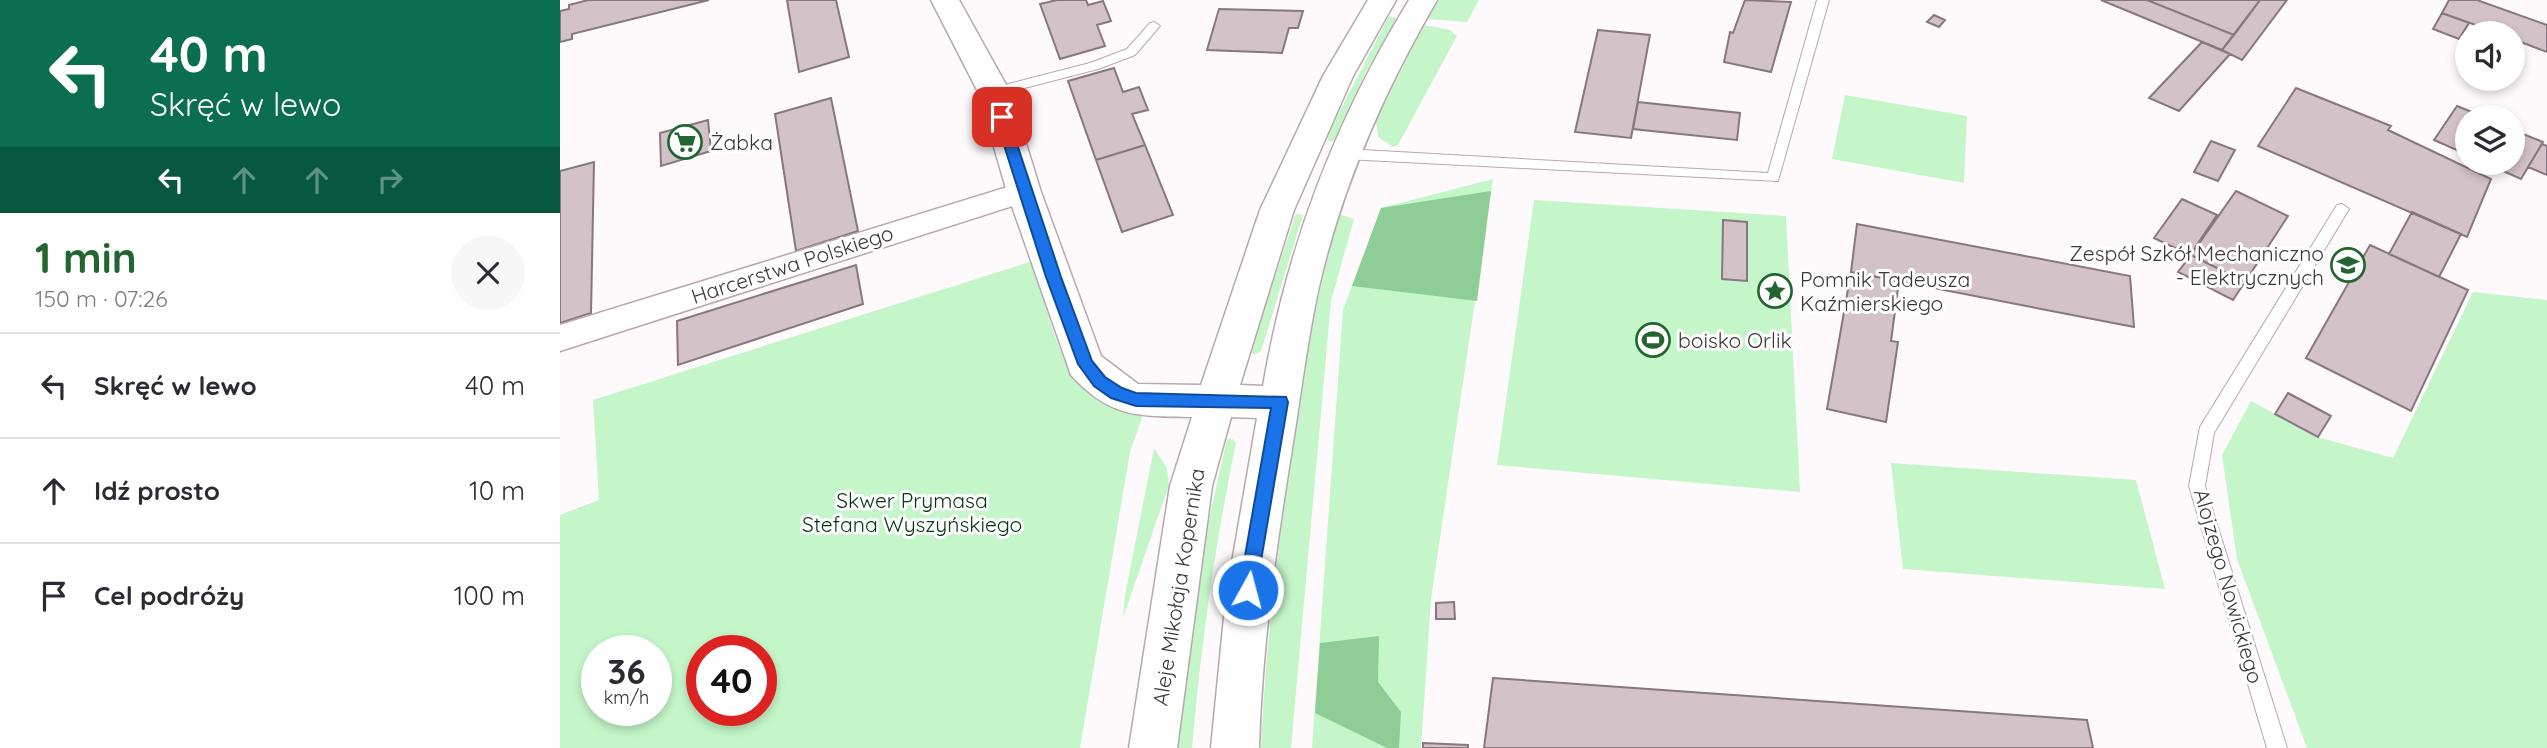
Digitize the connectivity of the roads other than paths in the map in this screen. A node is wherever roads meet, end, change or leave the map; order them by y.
1 (945, 0) edge
2 (1382, 0) edge
3 (1423, 0) edge
4 (1823, 0) edge
5 (1154, 26) dead end
6 (994, 92) junction
7 (1305, 149) junction
8 (1345, 155) junction
9 (1024, 192) junction
10 (2342, 209) dead end
11 (560, 338) edge
12 (1217, 399) junction
13 (1280, 402) junction
14 (1153, 748) edge
15 (1234, 748) edge
16 (2277, 748) edge

1 - 6 street
2 - 7 street, Aleje Mikołaja Kopernika
3 - 8 street
4 - 8 lane
5 - 6 lane
6 - 9 street
7 - 8 street
7 - 12 street, Aleje Mikołaja Kopernika
8 - 13 street
9 - 11 street, Harcerstwa Polskiego
9 - 12 street
10 - 16 lane, Alojzego Nowickiego
12 - 13 street
12 - 14 street, Aleje Mikołaja Kopernika
13 - 15 street

